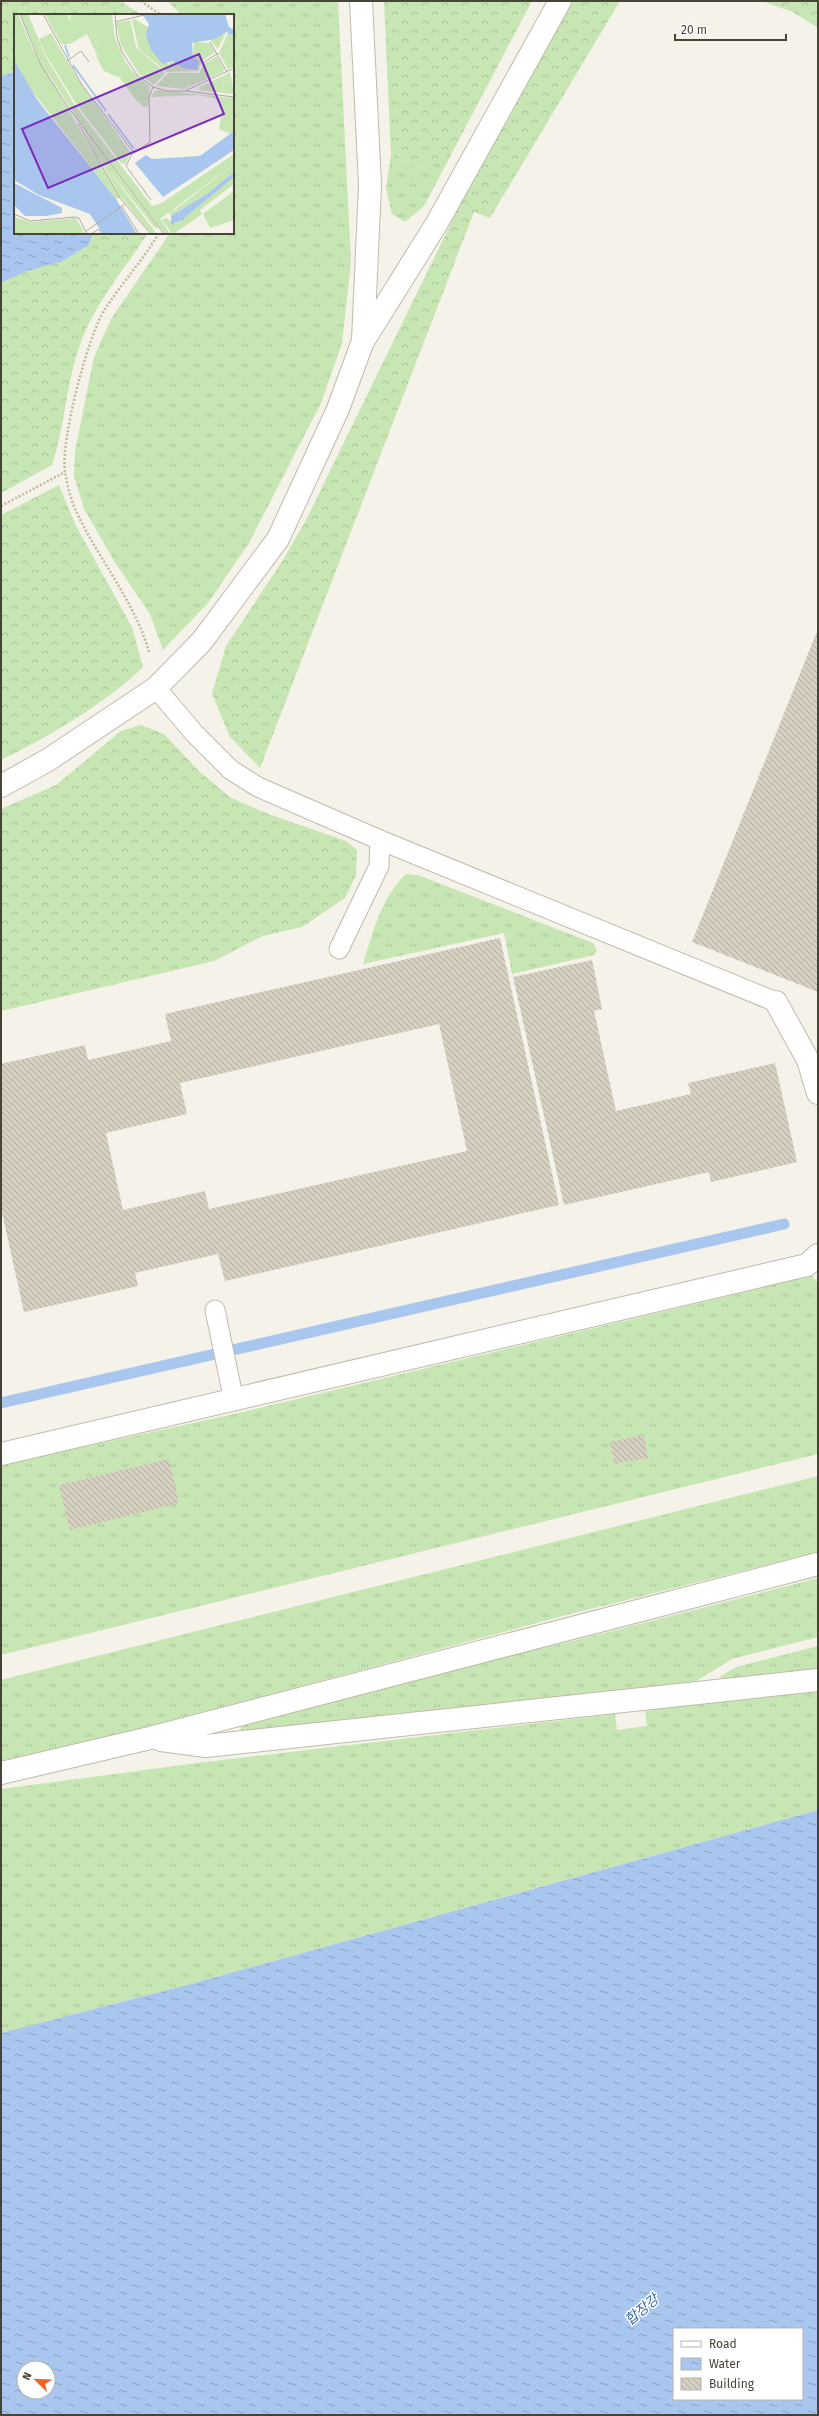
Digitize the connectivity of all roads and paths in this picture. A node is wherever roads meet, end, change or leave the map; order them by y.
1 (141, 1) edge
2 (361, 1) edge
3 (560, 1) edge
4 (160, 14) edge
5 (158, 234) edge
6 (363, 341) junction
7 (65, 472) junction
8 (1, 506) edge
9 (156, 688) junction
10 (1, 786) edge
11 (380, 840) junction
12 (339, 949) dead end
13 (776, 1002) joint
14 (818, 1094) edge
15 (818, 1254) edge
16 (215, 1310) dead end
17 (234, 1401) junction
18 (1, 1454) edge
19 (818, 1564) edge
20 (818, 1680) edge
21 (150, 1738) junction
22 (1, 1773) edge

1 - 4 path
2 - 6 street
3 - 6 street
5 - 7 path
6 - 9 street
7 - 8 path
7 - 9 path
9 - 10 street
9 - 11 lane
11 - 12 lane
11 - 13 lane
13 - 14 street
15 - 17 street
16 - 17 lane
17 - 18 street
19 - 21 street
20 - 21 street
21 - 22 street

